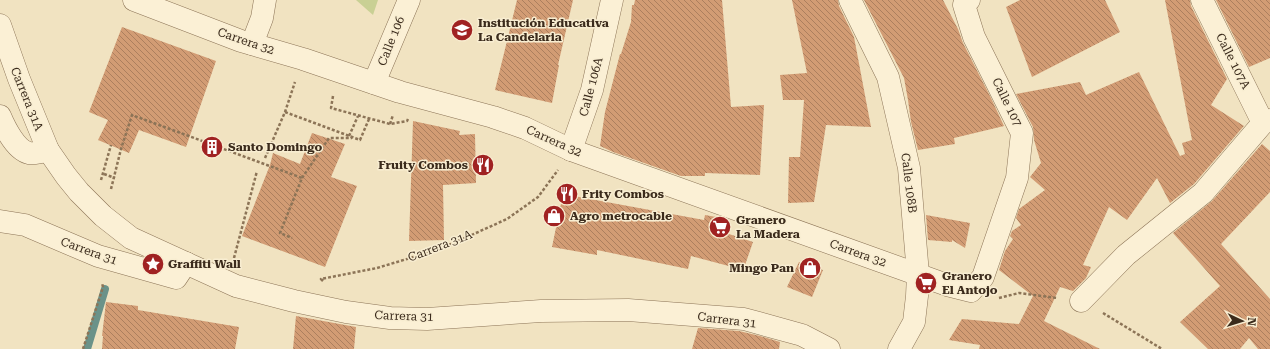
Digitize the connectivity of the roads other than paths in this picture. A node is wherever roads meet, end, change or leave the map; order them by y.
1 (134, 0) edge
2 (265, 0) edge
3 (409, 0) edge
4 (612, 0) edge
5 (850, 0) edge
6 (1202, 0) edge
7 (967, 2) edge
8 (0, 25) edge
9 (252, 44) junction
10 (374, 82) junction
11 (0, 116) edge
12 (1267, 121) edge
13 (48, 150) junction
14 (571, 150) junction
15 (0, 221) edge
16 (186, 263) junction
17 (918, 274) junction
18 (971, 291) joint
19 (1082, 301) road end
20 (829, 349) edge
21 (899, 349) edge

1 - 9 street, Carrera 32
2 - 9 street
3 - 10 street, Calle 106
4 - 14 street, Calle 106A
5 - 17 street, Calle 108B
6 - 12 street, Calle 107A
7 - 18 street, Calle 107
8 - 13 street, Carrera 31A
9 - 10 street, Carrera 32
10 - 14 street, Carrera 32
11 - 13 street
12 - 19 street
13 - 16 street, Carrera 31A
14 - 17 street, Carrera 32
15 - 16 street, Carrera 31
16 - 20 street, Carrera 31
17 - 18 street, Carrera 32
17 - 21 street, Calle 108B

